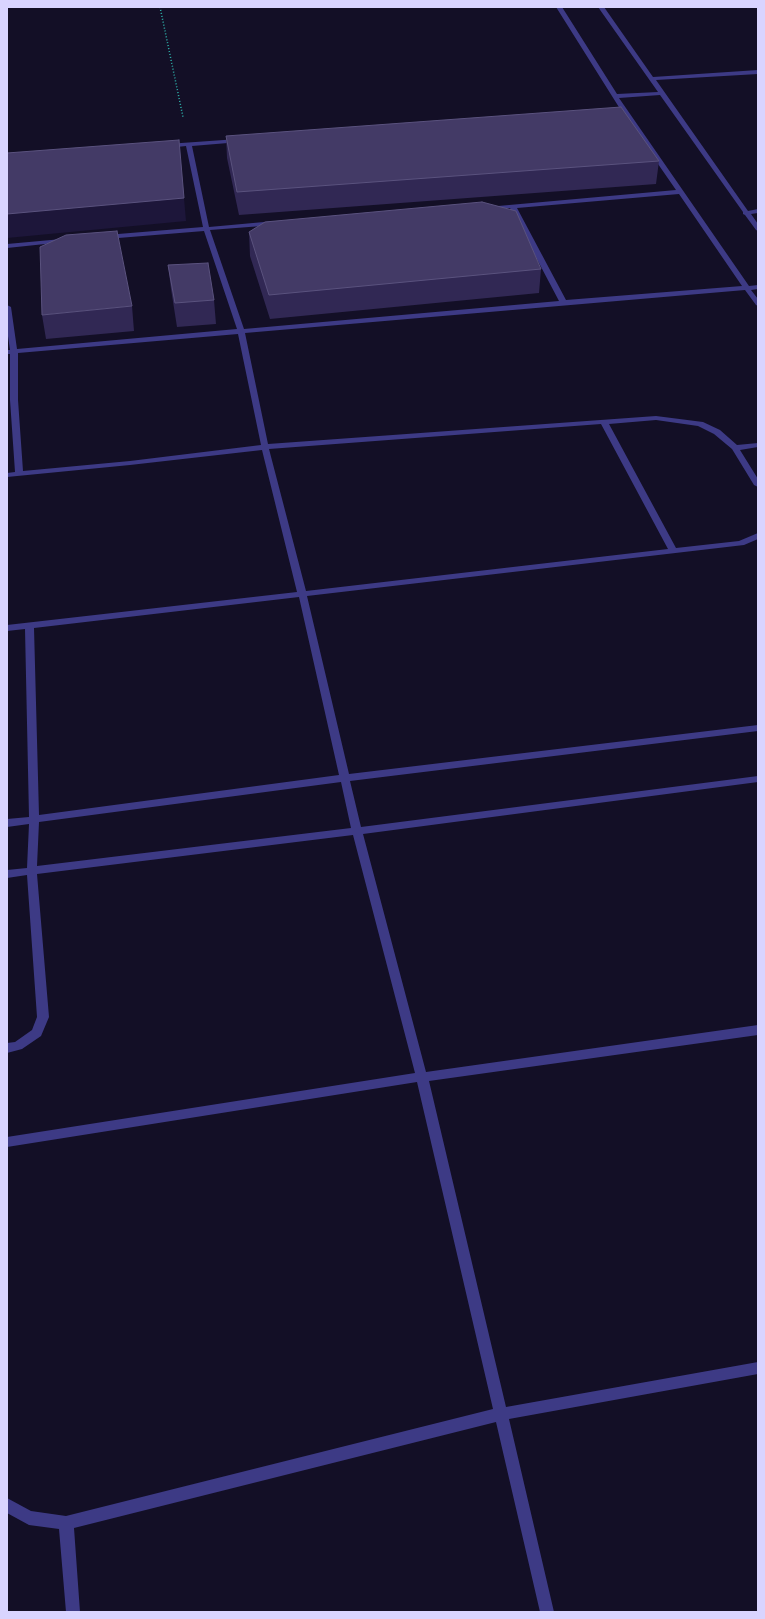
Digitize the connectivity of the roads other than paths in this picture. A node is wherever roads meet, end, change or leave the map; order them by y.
1 (559, 7) edge
2 (601, 7) edge
3 (758, 72) edge
4 (651, 79) junction
5 (662, 93) junction
6 (616, 96) junction
7 (618, 112) edge
8 (625, 112) junction
9 (244, 141) edge
10 (189, 145) junction
11 (157, 147) edge
12 (680, 192) junction
13 (513, 207) junction
14 (482, 209) edge
15 (758, 211) edge
16 (745, 213) junction
17 (285, 222) edge
18 (206, 228) junction
19 (758, 229) edge
20 (103, 237) edge
21 (71, 240) edge
22 (7, 246) edge
23 (758, 287) edge
24 (748, 288) junction
25 (564, 303) junction
26 (758, 304) edge
27 (7, 308) edge
28 (241, 331) junction
29 (11, 351) edge
30 (604, 422) junction
31 (758, 445) edge
32 (265, 448) junction
33 (735, 448) junction
34 (19, 473) junction
35 (7, 475) edge
36 (758, 485) edge
37 (758, 536) edge
38 (673, 551) junction
39 (302, 593) junction
40 (29, 625) junction
41 (7, 628) edge
42 (758, 728) edge
43 (345, 778) junction
44 (758, 779) edge
45 (34, 820) junction
46 (7, 823) edge
47 (357, 831) junction
48 (32, 870) junction
49 (7, 874) edge
50 (758, 1030) edge
51 (7, 1048) edge
52 (422, 1077) junction
53 (7, 1142) edge
54 (758, 1368) edge
55 (501, 1414) junction
56 (7, 1506) edge
57 (66, 1523) junction
58 (73, 1612) edge
59 (547, 1612) edge

1 - 6 street
2 - 4 street
3 - 4 street
4 - 5 street
5 - 6 street
5 - 16 street
6 - 8 street
7 - 8 street
8 - 12 street
9 - 10 street
10 - 11 street
10 - 18 street
12 - 13 street
12 - 24 street
13 - 14 street
13 - 25 street
15 - 16 street
16 - 19 street
17 - 18 street
18 - 20 street
18 - 28 street
21 - 22 street
23 - 24 street
24 - 25 street
24 - 26 street
25 - 28 street
27 - 29 street
28 - 29 street
28 - 32 street
29 - 34 street
30 - 32 street
30 - 33 street
30 - 38 street
31 - 33 street
32 - 34 street
32 - 39 street
33 - 36 street
34 - 35 street
37 - 38 street
38 - 39 street
39 - 40 street
39 - 43 street
40 - 41 street
40 - 45 street
42 - 43 street
43 - 45 street
43 - 47 street
44 - 47 street
45 - 46 street
45 - 48 street
47 - 48 street
47 - 52 street
48 - 49 street
48 - 51 street
50 - 52 street
52 - 53 street
52 - 55 street
54 - 55 street
55 - 57 street
55 - 59 street
56 - 57 street
57 - 58 street

